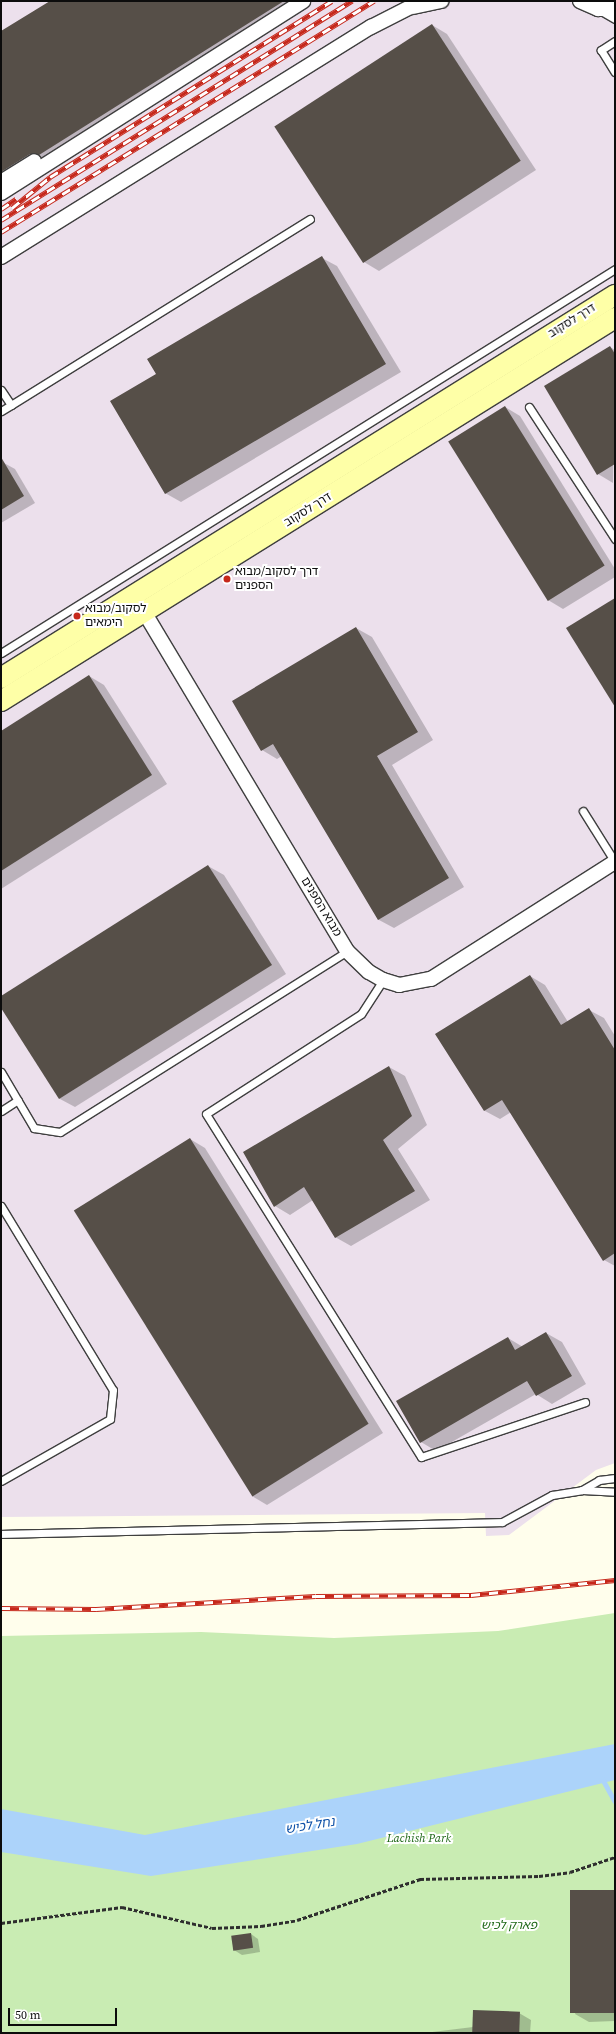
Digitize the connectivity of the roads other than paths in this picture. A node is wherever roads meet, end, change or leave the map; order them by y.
1 (288, 1) edge
2 (303, 1) edge
3 (422, 1) edge
4 (441, 1) edge
5 (580, 1) edge
6 (408, 8) junction
7 (598, 9) junction
8 (615, 9) edge
9 (615, 19) edge
10 (615, 41) edge
11 (615, 72) edge
12 (1, 182) edge
13 (1, 193) edge
14 (310, 219) dead end
15 (1, 257) edge
16 (615, 269) edge
17 (615, 295) edge
18 (615, 318) edge
19 (1, 390) edge
20 (11, 406) junction
21 (529, 407) dead end
22 (1, 411) edge
23 (615, 539) edge
24 (133, 595) junction
25 (144, 612) junction
26 (1, 653) edge
27 (1, 678) edge
28 (1, 701) edge
29 (583, 810) dead end
30 (615, 862) edge
31 (347, 951) junction
32 (383, 980) junction
33 (1, 1072) edge
34 (4, 1082) edge
35 (18, 1100) junction
36 (1, 1111) edge
37 (1, 1206) edge
38 (585, 1402) dead end
39 (615, 1478) edge
40 (1, 1481) edge
41 (582, 1490) junction
42 (615, 1492) edge
43 (1, 1534) edge

1 - 12 street
2 - 13 street
3 - 6 street
4 - 6 street
5 - 7 street
6 - 15 street
7 - 8 street
7 - 9 lane
10 - 11 lane
14 - 20 lane
16 - 26 lane
17 - 24 street, דרך לסקוב
18 - 25 street, דרך לסקוב
19 - 20 lane
20 - 22 lane
21 - 23 lane
24 - 25 street, מבוא הספנים
24 - 27 street, דרך לסקוב
25 - 28 street, דרך לסקוב
25 - 31 street, מבוא הספנים
29 - 30 lane
30 - 32 street, מבוא הספנים
31 - 32 street, מבוא הספנים
31 - 35 lane
32 - 38 lane
33 - 34 lane
34 - 35 lane
35 - 36 lane
37 - 40 lane
39 - 41 lane
41 - 42 lane
41 - 43 lane

